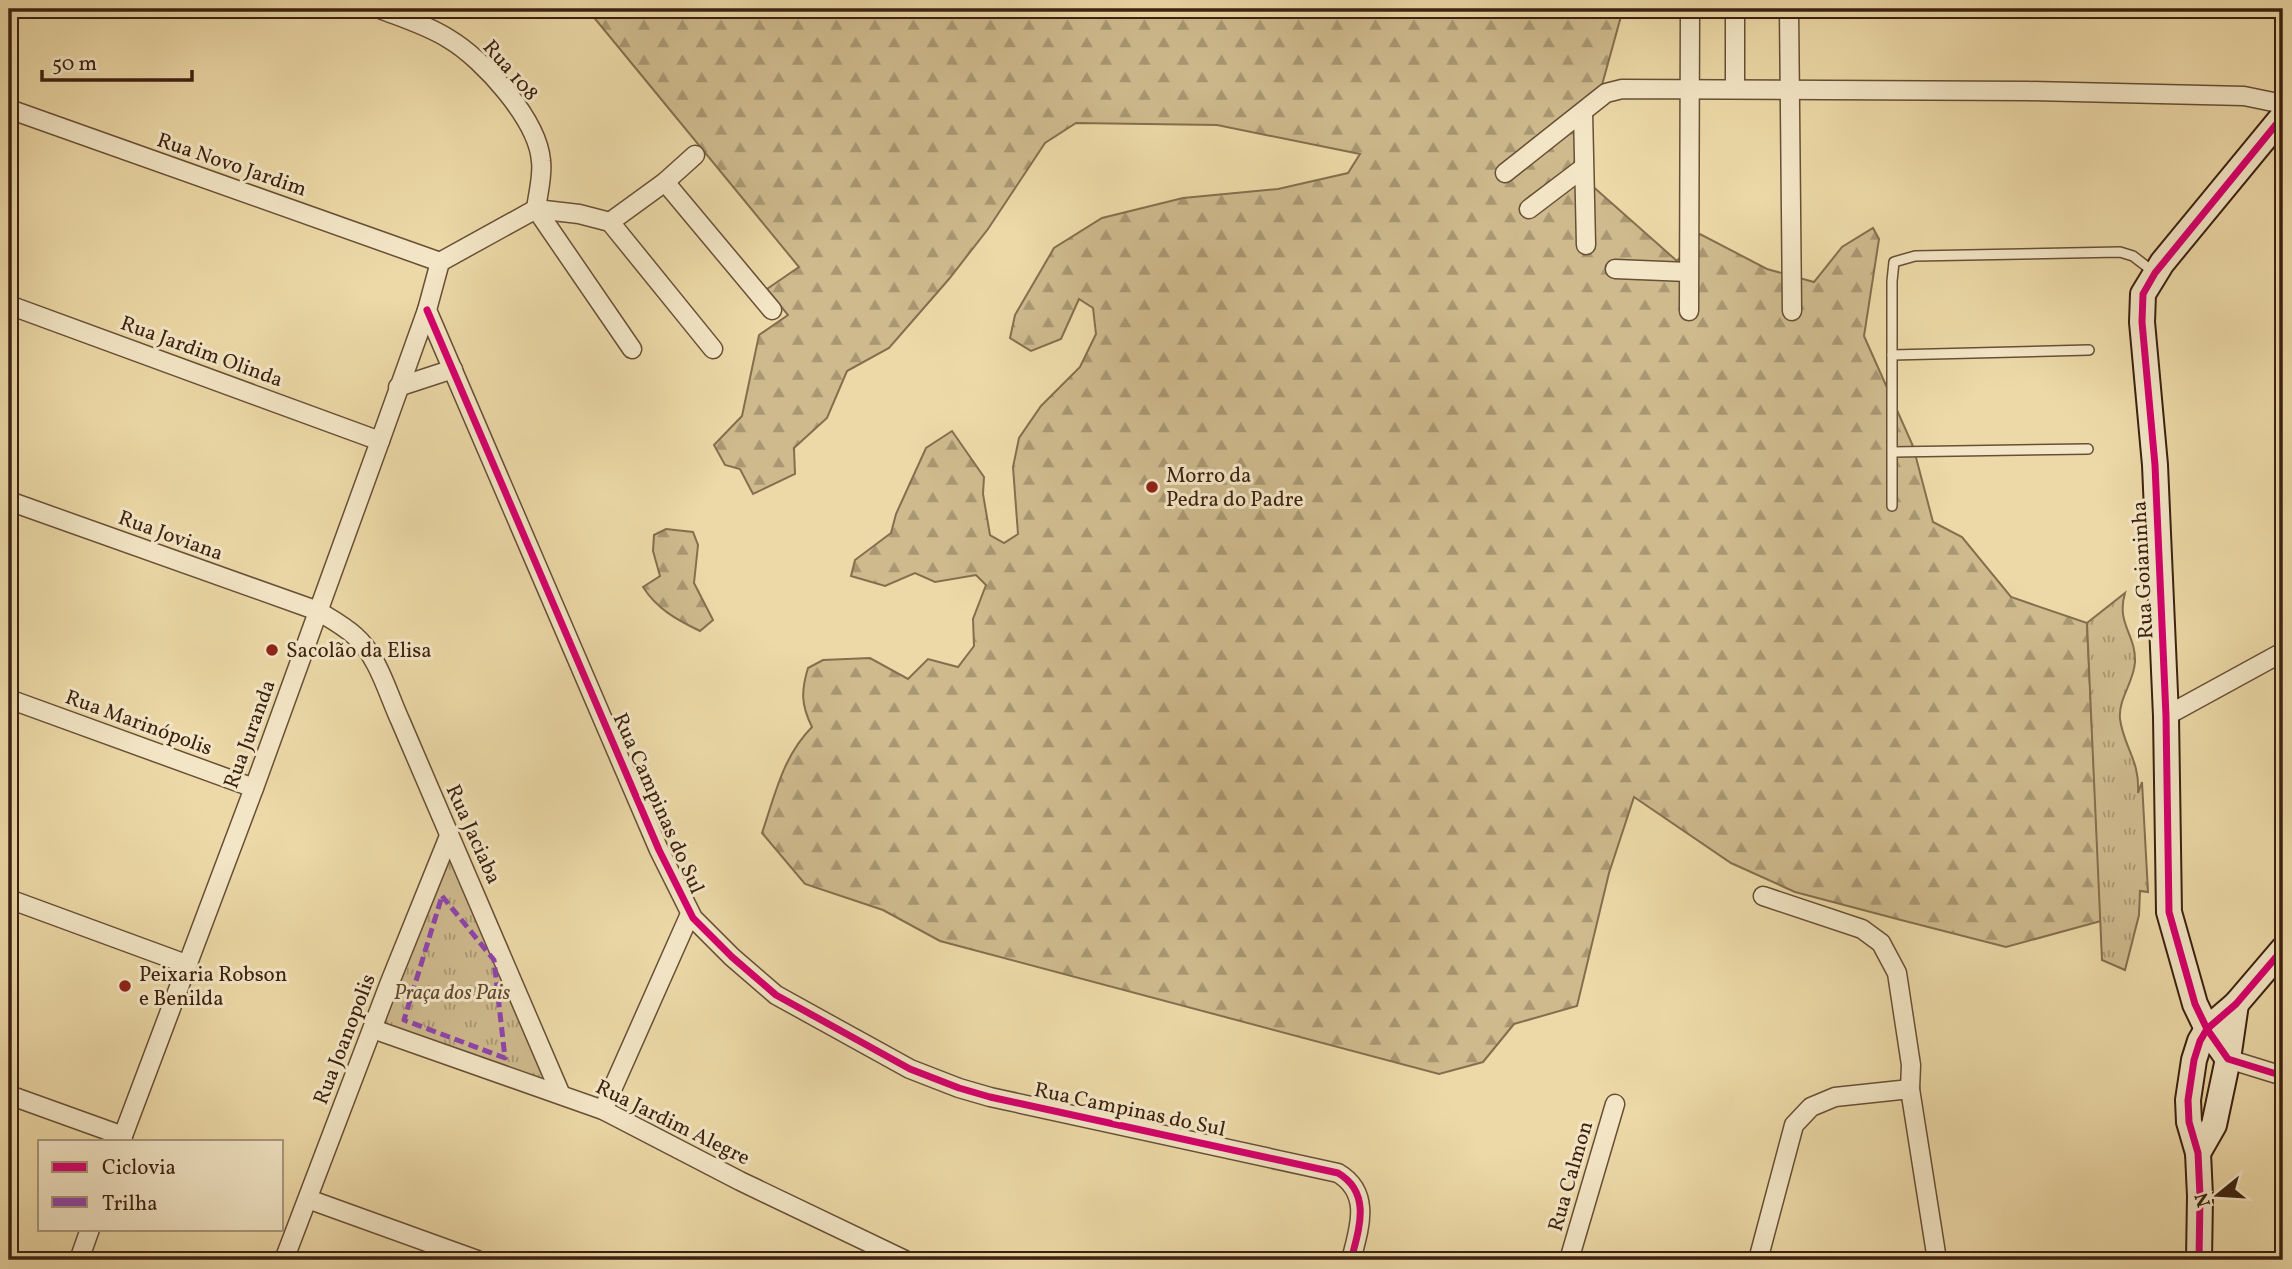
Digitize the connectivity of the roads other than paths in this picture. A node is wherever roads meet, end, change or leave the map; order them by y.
1 (380, 9) edge
2 (1690, 9) edge
3 (1735, 9) edge
4 (1789, 9) edge
5 (1735, 89) junction
6 (1790, 89) junction
7 (1689, 90) junction
8 (2283, 104) edge
9 (9, 109) edge
10 (1583, 112) junction
11 (2283, 116) edge
12 (695, 155) dead end
13 (1583, 168) junction
14 (1505, 173) dead end
15 (665, 182) junction
16 (536, 209) junction
17 (1529, 209) dead end
18 (610, 222) junction
19 (1586, 245) dead end
20 (440, 261) junction
21 (1615, 270) dead end
22 (1688, 272) junction
23 (2155, 272) junction
24 (9, 304) edge
25 (427, 310) junction
26 (772, 310) dead end
27 (1689, 311) dead end
28 (1792, 311) dead end
29 (632, 349) dead end
30 (713, 349) dead end
31 (2089, 350) dead end
32 (1892, 355) junction
33 (453, 369) junction
34 (398, 387) junction
35 (380, 441) junction
36 (2088, 449) dead end
37 (1893, 452) junction
38 (9, 500) edge
39 (1892, 506) dead end
40 (318, 611) junction
41 (2283, 652) edge
42 (9, 699) edge
43 (2166, 716) junction
44 (254, 788) junction
45 (449, 836) junction
46 (1763, 896) dead end
47 (9, 898) edge
48 (690, 914) junction
49 (2283, 949) edge
50 (186, 964) junction
51 (2236, 1004) junction
52 (373, 1029) junction
53 (2207, 1029) junction
54 (2228, 1059) junction
55 (2283, 1076) edge
56 (1910, 1089) junction
57 (9, 1095) edge
58 (561, 1095) junction
59 (1615, 1104) dead end
60 (603, 1110) junction
61 (122, 1139) edge
62 (2198, 1153) junction
63 (308, 1199) junction
64 (90, 1230) edge
65 (79, 1260) edge
66 (284, 1260) edge
67 (477, 1260) edge
68 (905, 1260) edge
69 (1351, 1260) edge
70 (1569, 1260) edge
71 (1758, 1260) edge
72 (1937, 1260) edge
73 (2199, 1260) edge

1 - 16 street, Rua 108
2 - 7 street
3 - 5 street
4 - 6 street
5 - 6 street
5 - 7 street
6 - 8 street
6 - 28 street
7 - 10 street
7 - 22 street
9 - 20 street, Rua Novo Jardim
10 - 13 street
10 - 14 street
11 - 23 street, Rua Goianinha
12 - 15 street
13 - 17 street
13 - 19 street
15 - 18 street
15 - 26 street
16 - 18 street
16 - 20 street
16 - 29 street
18 - 30 street
20 - 25 street, Rua Juranda
21 - 22 street
22 - 27 street
23 - 32 lane
23 - 43 street, Rua Goianinha
24 - 35 street, Rua Jardim Olinda
25 - 33 street, Rua Campinas do Sul
25 - 34 street, Rua Juranda
31 - 32 lane
32 - 37 lane
33 - 34 street
33 - 48 street, Rua Campinas do Sul
34 - 35 street, Rua Juranda
35 - 40 street, Rua Juranda
36 - 37 lane
37 - 39 lane
38 - 40 street, Rua Joviana
40 - 44 street, Rua Juranda
40 - 45 street, Rua Jaciaba
41 - 43 street
42 - 44 street, Rua Marinópolis
43 - 53 street, Rua Goianinha
44 - 50 street, Rua Juranda
45 - 52 street, Rua Joanopolis
45 - 58 street, Rua Jaciaba
46 - 56 street
47 - 50 street
48 - 60 street
48 - 69 street, Rua Campinas do Sul
49 - 51 street
50 - 61 street, Rua Juranda
51 - 53 street
51 - 54 street
52 - 58 street, Rua Jardim Alegre
52 - 63 street, Rua Joanopolis
53 - 54 street, Rua Goianinha
53 - 62 street
54 - 55 street
54 - 62 street
56 - 71 street
56 - 72 street
57 - 61 street
58 - 60 street, Rua Jardim Alegre
59 - 70 street, Rua Calmon
60 - 68 street, Rua Jardim Alegre
62 - 73 street
63 - 66 street, Rua Joanopolis
63 - 67 street
64 - 65 street

